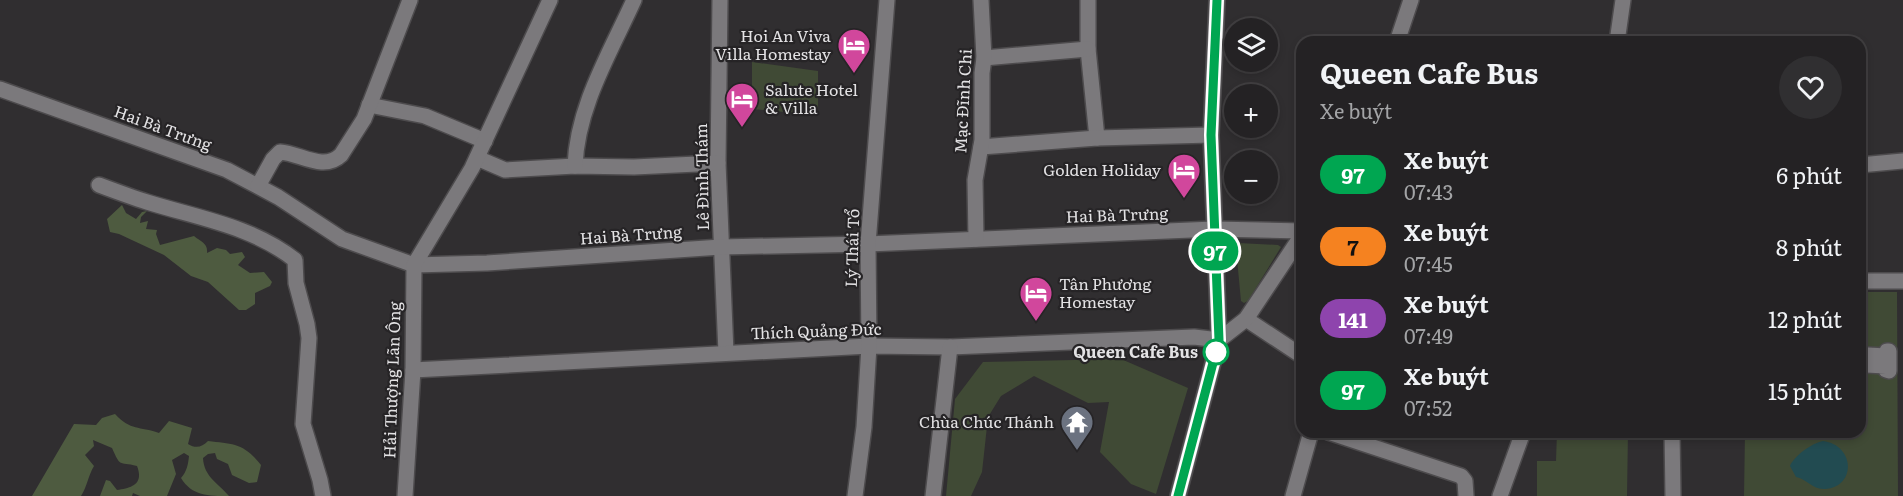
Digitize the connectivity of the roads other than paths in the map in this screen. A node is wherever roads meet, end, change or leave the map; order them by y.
1 (410, 0) edge
2 (550, 0) edge
3 (634, 0) edge
4 (720, 0) edge
5 (887, 0) edge
6 (981, 0) edge
7 (1088, 0) edge
8 (1217, 0) edge
9 (1411, 0) edge
10 (1623, 0) edge
11 (1398, 36) edge
12 (1618, 36) edge
13 (1088, 49) junction
14 (984, 58) junction
15 (0, 89) edge
16 (369, 105) junction
17 (1211, 135) junction
18 (1097, 138) junction
19 (485, 141) junction
20 (981, 147) junction
21 (477, 158) junction
22 (1903, 161) edge
23 (717, 163) junction
24 (1866, 164) edge
25 (574, 166) junction
26 (99, 185) dead end
27 (258, 186) junction
28 (1214, 230) junction
29 (1296, 233) edge
30 (976, 238) junction
31 (1296, 242) edge
32 (868, 244) junction
33 (721, 247) junction
34 (414, 265) junction
35 (1866, 281) edge
36 (1903, 281) edge
37 (1246, 319) junction
38 (1219, 340) junction
39 (869, 346) junction
40 (950, 347) junction
41 (1296, 352) edge
42 (726, 353) junction
43 (413, 370) junction
44 (1309, 438) edge
45 (1346, 438) edge
46 (1521, 438) edge
47 (1672, 438) edge
48 (323, 496) edge
49 (405, 496) edge
50 (855, 496) edge
51 (933, 496) edge
52 (1178, 496) edge
53 (1293, 496) edge
54 (1466, 496) edge
55 (1500, 496) edge
56 (1672, 496) edge

1 - 16 street
2 - 19 street
3 - 25 street
4 - 23 street, Lê Đình Thám
5 - 32 street, Lý Thái Tổ
6 - 14 street, Mạc Đĩnh Chi
7 - 13 street
8 - 17 street
9 - 11 street
10 - 12 street
13 - 14 street
13 - 18 street
14 - 20 street, Mạc Đĩnh Chi
15 - 27 street, Hai Bà Trưng
16 - 19 street
16 - 27 street
17 - 18 street
17 - 28 street
18 - 20 street
19 - 21 street
20 - 30 street, Mạc Đĩnh Chi
21 - 25 street
21 - 34 street
22 - 24 street
23 - 25 street
23 - 33 street, Lê Đình Thám
26 - 48 street
27 - 34 street, Hai Bà Trưng
28 - 29 street, Hai Bà Trưng
28 - 30 street, Hai Bà Trưng
28 - 38 street
30 - 32 street, Hai Bà Trưng
31 - 37 street
32 - 33 street, Hai Bà Trưng
32 - 39 street, Lý Thái Tổ
33 - 34 street, Hai Bà Trưng
33 - 42 street, Lê Đình Thám
34 - 43 street, Hải Thượng Lãn Ông
35 - 36 street
37 - 38 street
37 - 41 street
38 - 40 street, Thích Quảng Đức
38 - 52 street
39 - 40 street, Thích Quảng Đức
39 - 42 street, Thích Quảng Đức
39 - 50 street, Lý Thái Tổ
40 - 51 street
42 - 43 street, Thích Quảng Đức
43 - 49 street, Hải Thượng Lãn Ông
44 - 53 street
45 - 54 street
46 - 55 street
47 - 56 street

